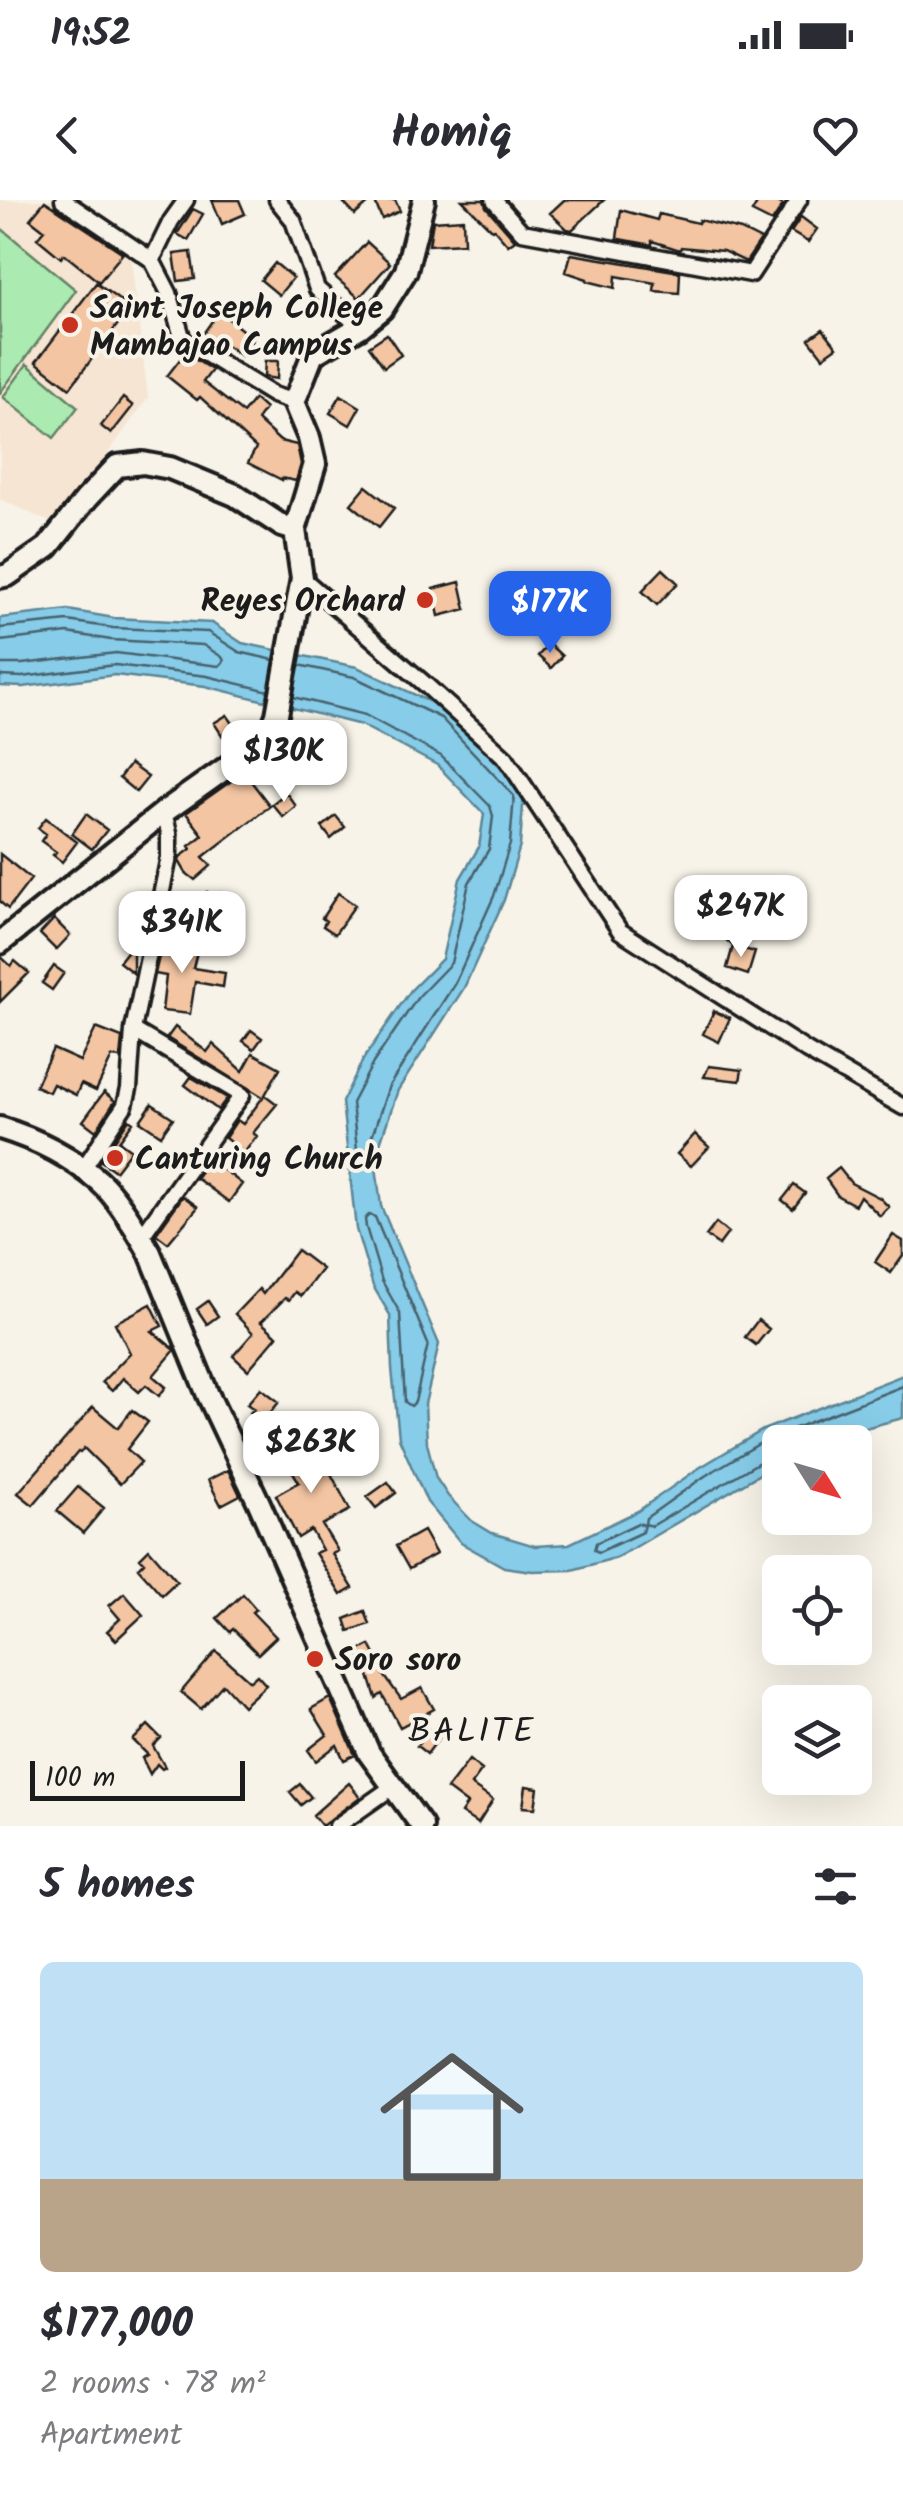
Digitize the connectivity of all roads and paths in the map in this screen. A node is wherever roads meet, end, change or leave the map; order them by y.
1 (64, 200) edge
2 (186, 200) edge
3 (277, 200) edge
4 (424, 200) edge
5 (494, 200) edge
6 (799, 200) edge
7 (152, 260) junction
8 (360, 327) junction
9 (294, 402) junction
10 (294, 530) junction
11 (0, 577) edge
12 (302, 578) junction
13 (164, 812) junction
14 (0, 943) edge
15 (133, 1030) junction
16 (903, 1107) edge
17 (0, 1128) edge
18 (83, 1169) junction
19 (141, 1237) junction
20 (394, 1786) junction
21 (337, 1826) edge
22 (422, 1826) edge

1 - 7 street
2 - 7 street
3 - 8 street
4 - 8 street
5 - 6 street
7 - 9 street
8 - 9 street
9 - 10 street
10 - 11 street
10 - 12 street
12 - 13 street
12 - 16 street
13 - 14 street
13 - 15 street
15 - 18 street
15 - 19 street
17 - 18 street
18 - 19 street
19 - 20 street
20 - 21 street
20 - 22 street

